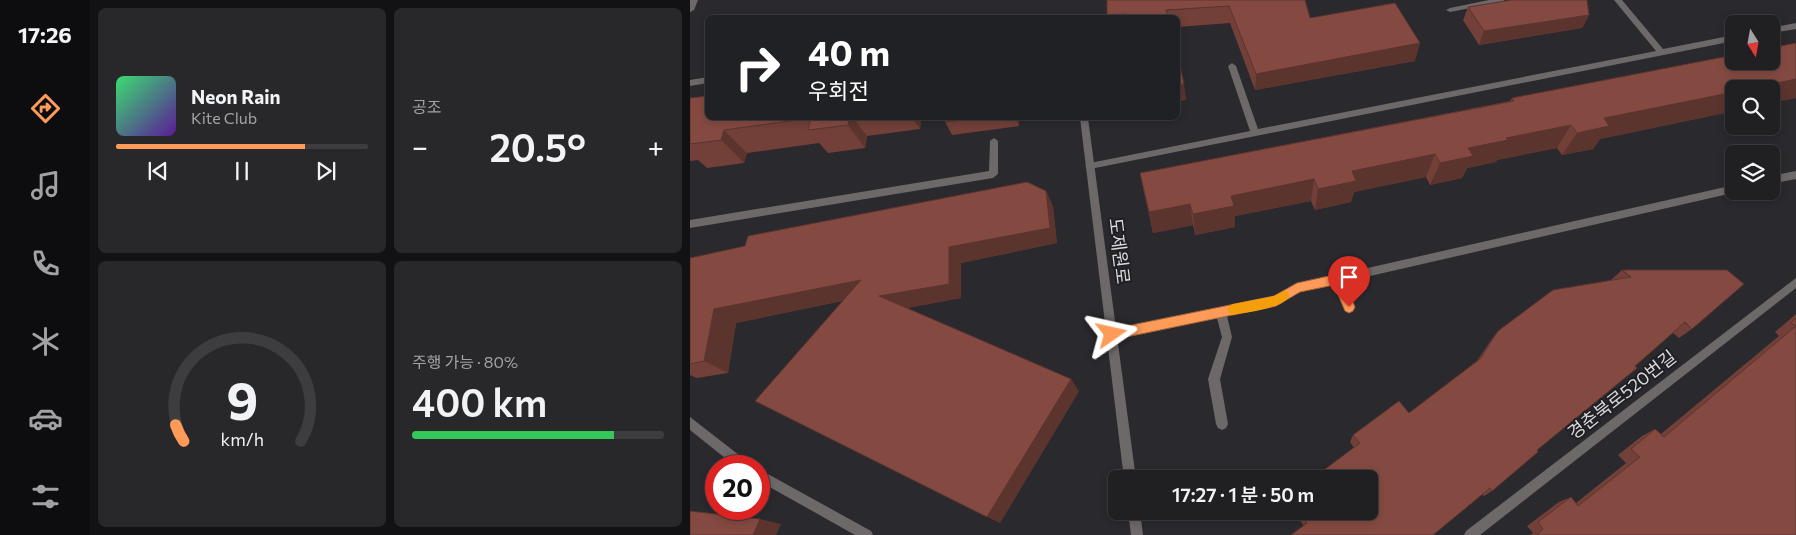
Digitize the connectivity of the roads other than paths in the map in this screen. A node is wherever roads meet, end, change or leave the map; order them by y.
1 (694, 0) edge
2 (1501, 0) edge
3 (1618, 0) edge
4 (690, 10) edge
5 (1450, 10) dead end
6 (1796, 26) edge
7 (1780, 29) edge
8 (1725, 40) edge
9 (1661, 52) junction
10 (1232, 66) dead end
11 (705, 80) edge
12 (690, 82) edge
13 (1084, 120) edge
14 (1254, 133) junction
15 (994, 141) dead end
16 (1090, 166) junction
17 (1796, 175) edge
18 (1780, 178) edge
19 (1725, 191) edge
20 (690, 224) edge
21 (1338, 279) junction
22 (1796, 282) edge
23 (1349, 307) dead end
24 (1220, 312) junction
25 (1112, 334) junction
26 (690, 423) edge
27 (1222, 424) dead end
28 (730, 455) edge
29 (1129, 470) edge
30 (770, 481) edge
31 (1135, 520) edge
32 (867, 535) edge
33 (1137, 535) edge
34 (1470, 535) edge

1 - 4 street
2 - 5 street
3 - 9 street
6 - 7 street
8 - 9 street
9 - 14 street
10 - 14 street
11 - 12 street
13 - 16 street, 도제원로
14 - 16 street
15 - 20 street
16 - 25 street, 도제원로
17 - 18 street
19 - 21 street
21 - 23 street
21 - 24 street
22 - 34 street, 경춘북로520번길
24 - 25 street
24 - 27 street
25 - 29 street, 도제원로
26 - 28 street
30 - 32 street
31 - 33 street

